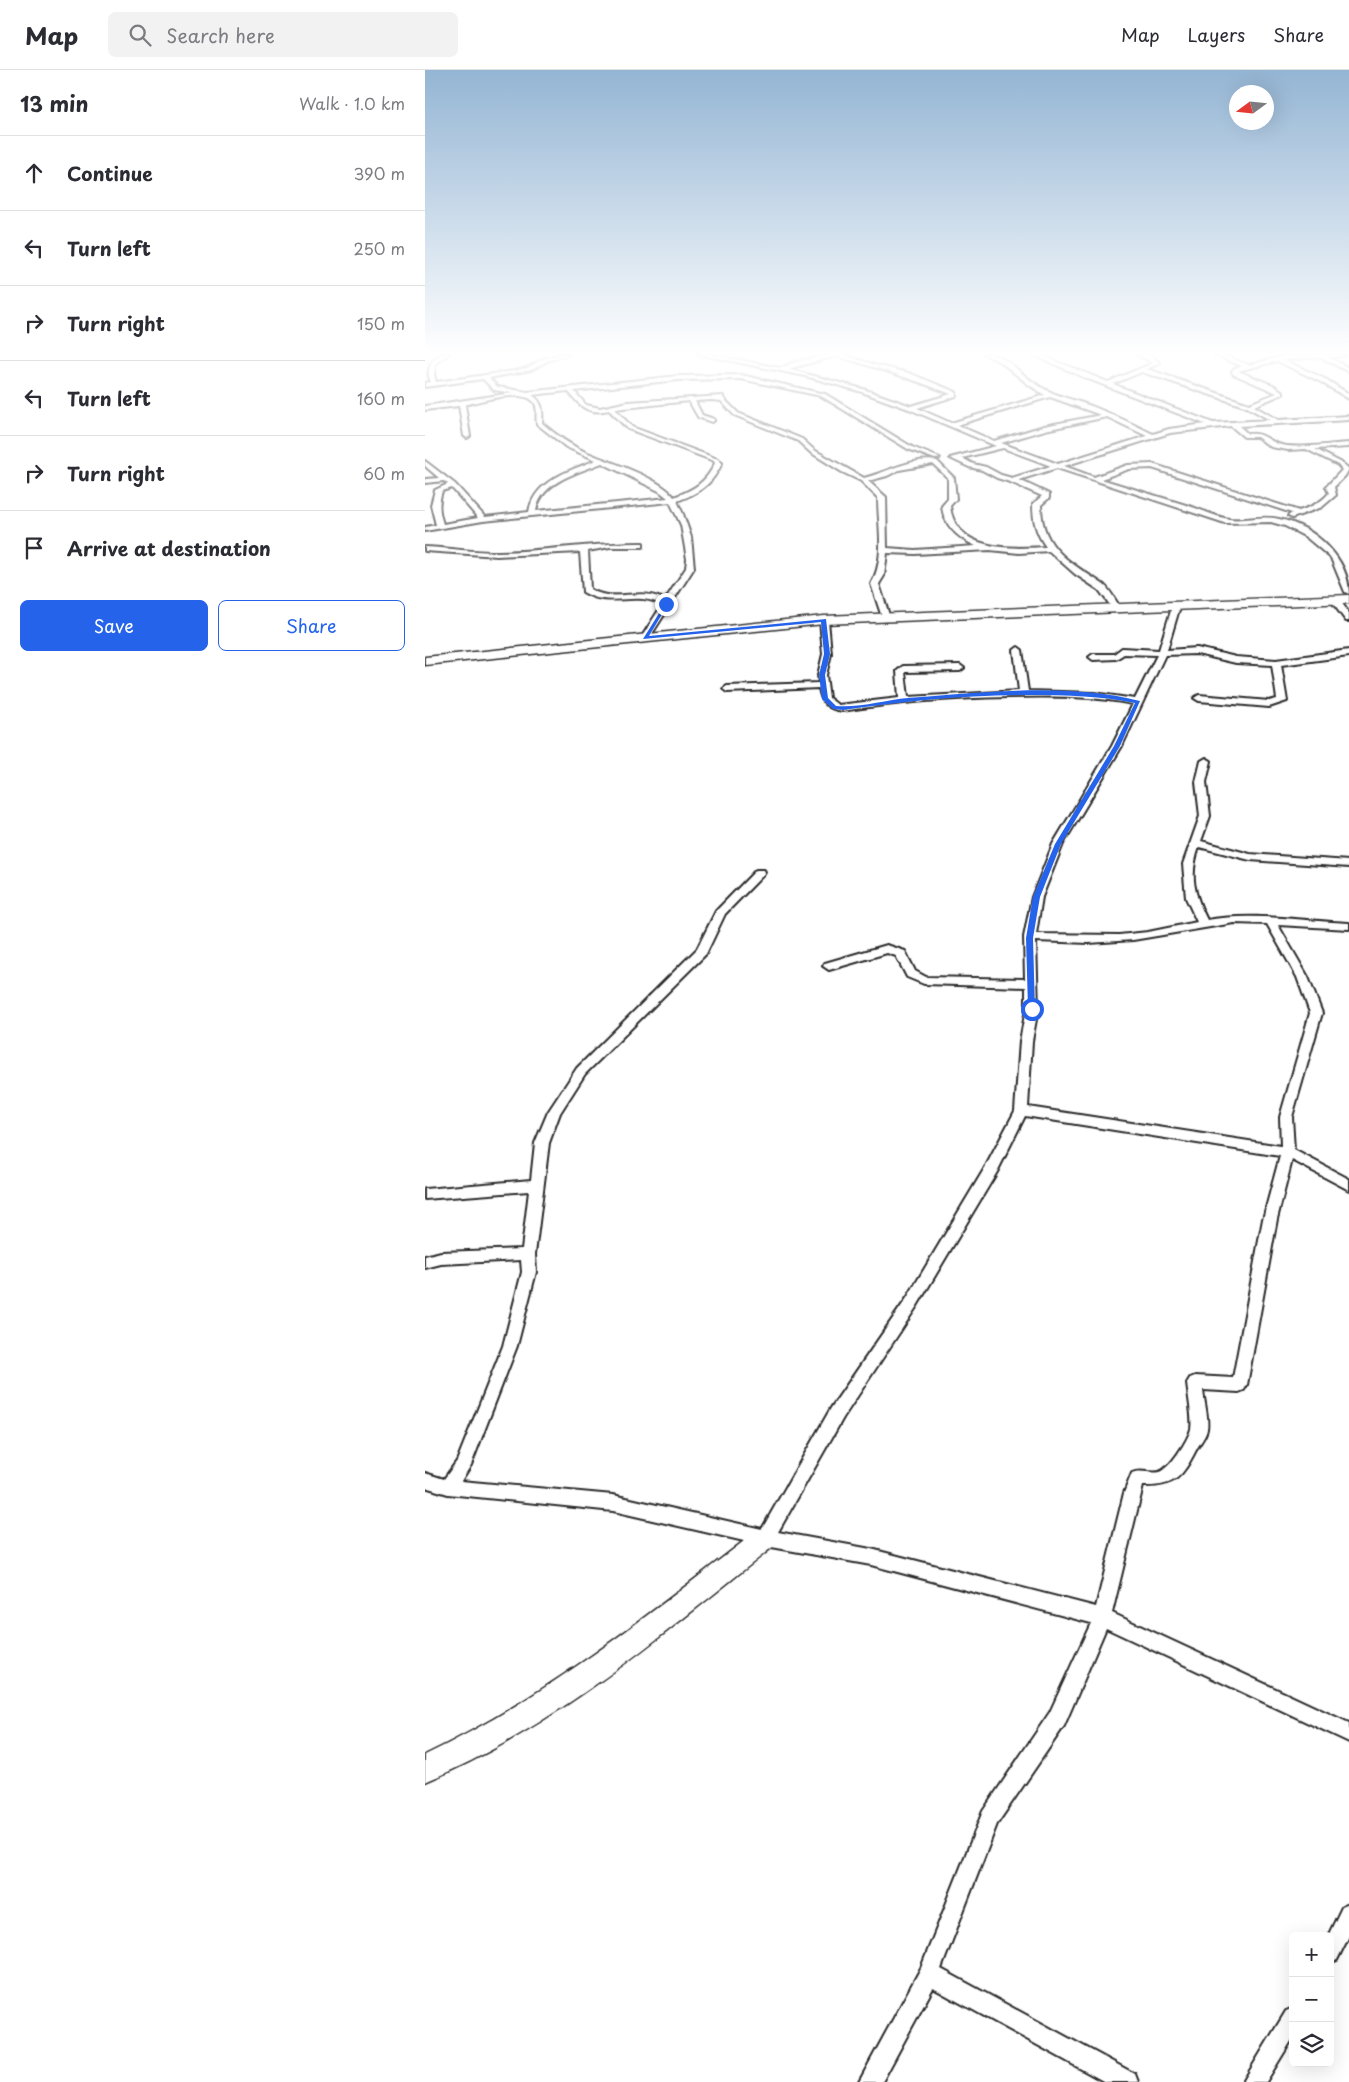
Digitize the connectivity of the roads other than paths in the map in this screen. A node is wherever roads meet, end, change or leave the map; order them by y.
1 (573, 448) edge
2 (687, 448) edge
3 (809, 448) edge
4 (910, 448) edge
5 (995, 448) edge
6 (1009, 448) edge
7 (1115, 448) edge
8 (1309, 448) edge
9 (602, 460) junction
10 (939, 460) junction
11 (425, 463) edge
12 (1340, 464) junction
13 (1061, 466) junction
14 (1349, 468) edge
15 (446, 479) junction
16 (1094, 479) junction
17 (863, 480) junction
18 (1012, 480) junction
19 (425, 482) edge
20 (453, 485) junction
21 (673, 500) junction
22 (1298, 513) junction
23 (532, 515) junction
24 (483, 519) junction
25 (1283, 521) junction
26 (441, 527) junction
27 (425, 529) edge
28 (964, 538) junction
29 (640, 545) dead end
30 (989, 548) junction
31 (425, 549) edge
32 (583, 549) junction
33 (951, 549) junction
34 (1050, 549) junction
35 (884, 550) junction
36 (1349, 593) edge
37 (1349, 599) edge
38 (1299, 600) junction
39 (1335, 600) junction
40 (666, 604) junction
41 (1176, 606) junction
42 (1116, 607) junction
43 (886, 618) junction
44 (1349, 619) edge
45 (824, 620) junction
46 (645, 638) junction
47 (1017, 650) dead end
48 (1162, 653) junction
49 (1349, 653) edge
50 (1093, 657) dead end
51 (425, 661) edge
52 (1276, 663) junction
53 (960, 668) dead end
54 (823, 684) junction
55 (727, 689) dead end
56 (1024, 694) junction
57 (1199, 698) dead end
58 (904, 700) junction
59 (1138, 702) junction
60 (1206, 762) dead end
61 (1195, 843) junction
62 (1349, 864) edge
63 (760, 872) dead end
64 (1270, 920) junction
65 (1203, 924) junction
66 (1349, 926) edge
67 (1029, 938) junction
68 (829, 966) dead end
69 (1031, 983) junction
70 (1021, 1111) junction
71 (1288, 1152) junction
72 (1349, 1185) edge
73 (537, 1186) junction
74 (425, 1194) edge
75 (528, 1254) junction
76 (425, 1262) edge
77 (425, 1480) edge
78 (448, 1486) junction
79 (766, 1538) junction
80 (1102, 1617) junction
81 (1349, 1733) edge
82 (425, 1769) edge
83 (1349, 1914) edge
84 (1334, 1945) edge
85 (929, 1974) junction
86 (1291, 2022) edge
87 (870, 2082) edge
88 (1127, 2082) edge
89 (1254, 2082) edge

1 - 9 street
2 - 21 street
3 - 17 street
4 - 10 street
5 - 10 street
6 - 13 street
7 - 13 street
8 - 12 street
9 - 21 street
9 - 23 street
10 - 17 street
10 - 18 street
10 - 28 street
11 - 15 street
12 - 14 street
12 - 22 street
13 - 16 street
13 - 18 street
15 - 19 street
15 - 20 street
16 - 22 street
16 - 25 street
17 - 35 street
18 - 34 street
20 - 24 street
20 - 26 street
21 - 23 street
21 - 40 street
22 - 25 street
23 - 24 street
24 - 26 street
25 - 36 street
26 - 27 street
28 - 30 street
28 - 33 street
29 - 32 street
30 - 33 street
30 - 34 street
31 - 32 street
32 - 40 street
33 - 35 street
34 - 42 street
35 - 43 street
36 - 38 main road
37 - 39 main road
38 - 39 main road
38 - 41 main road
39 - 44 street
40 - 46 street
41 - 42 main road
41 - 48 street
42 - 43 main road
43 - 45 main road
45 - 46 main road
45 - 54 street
46 - 51 main road
47 - 56 street
48 - 50 street
48 - 52 street
48 - 59 street
49 - 52 street
52 - 57 street
53 - 58 street
54 - 55 street
54 - 58 street
56 - 58 street
56 - 59 street
59 - 67 street
60 - 61 street
61 - 62 street
61 - 65 street
63 - 73 street
64 - 65 street
64 - 66 street
64 - 71 street
65 - 67 street
67 - 69 street
68 - 69 street
69 - 70 street
70 - 71 street
70 - 79 street
71 - 72 street
71 - 80 street
73 - 74 street
73 - 75 street
75 - 76 street
75 - 78 street
77 - 78 street
78 - 79 street
79 - 80 street
79 - 82 street
80 - 81 street
80 - 85 street
83 - 84 street
85 - 87 street
85 - 88 street
86 - 89 street

